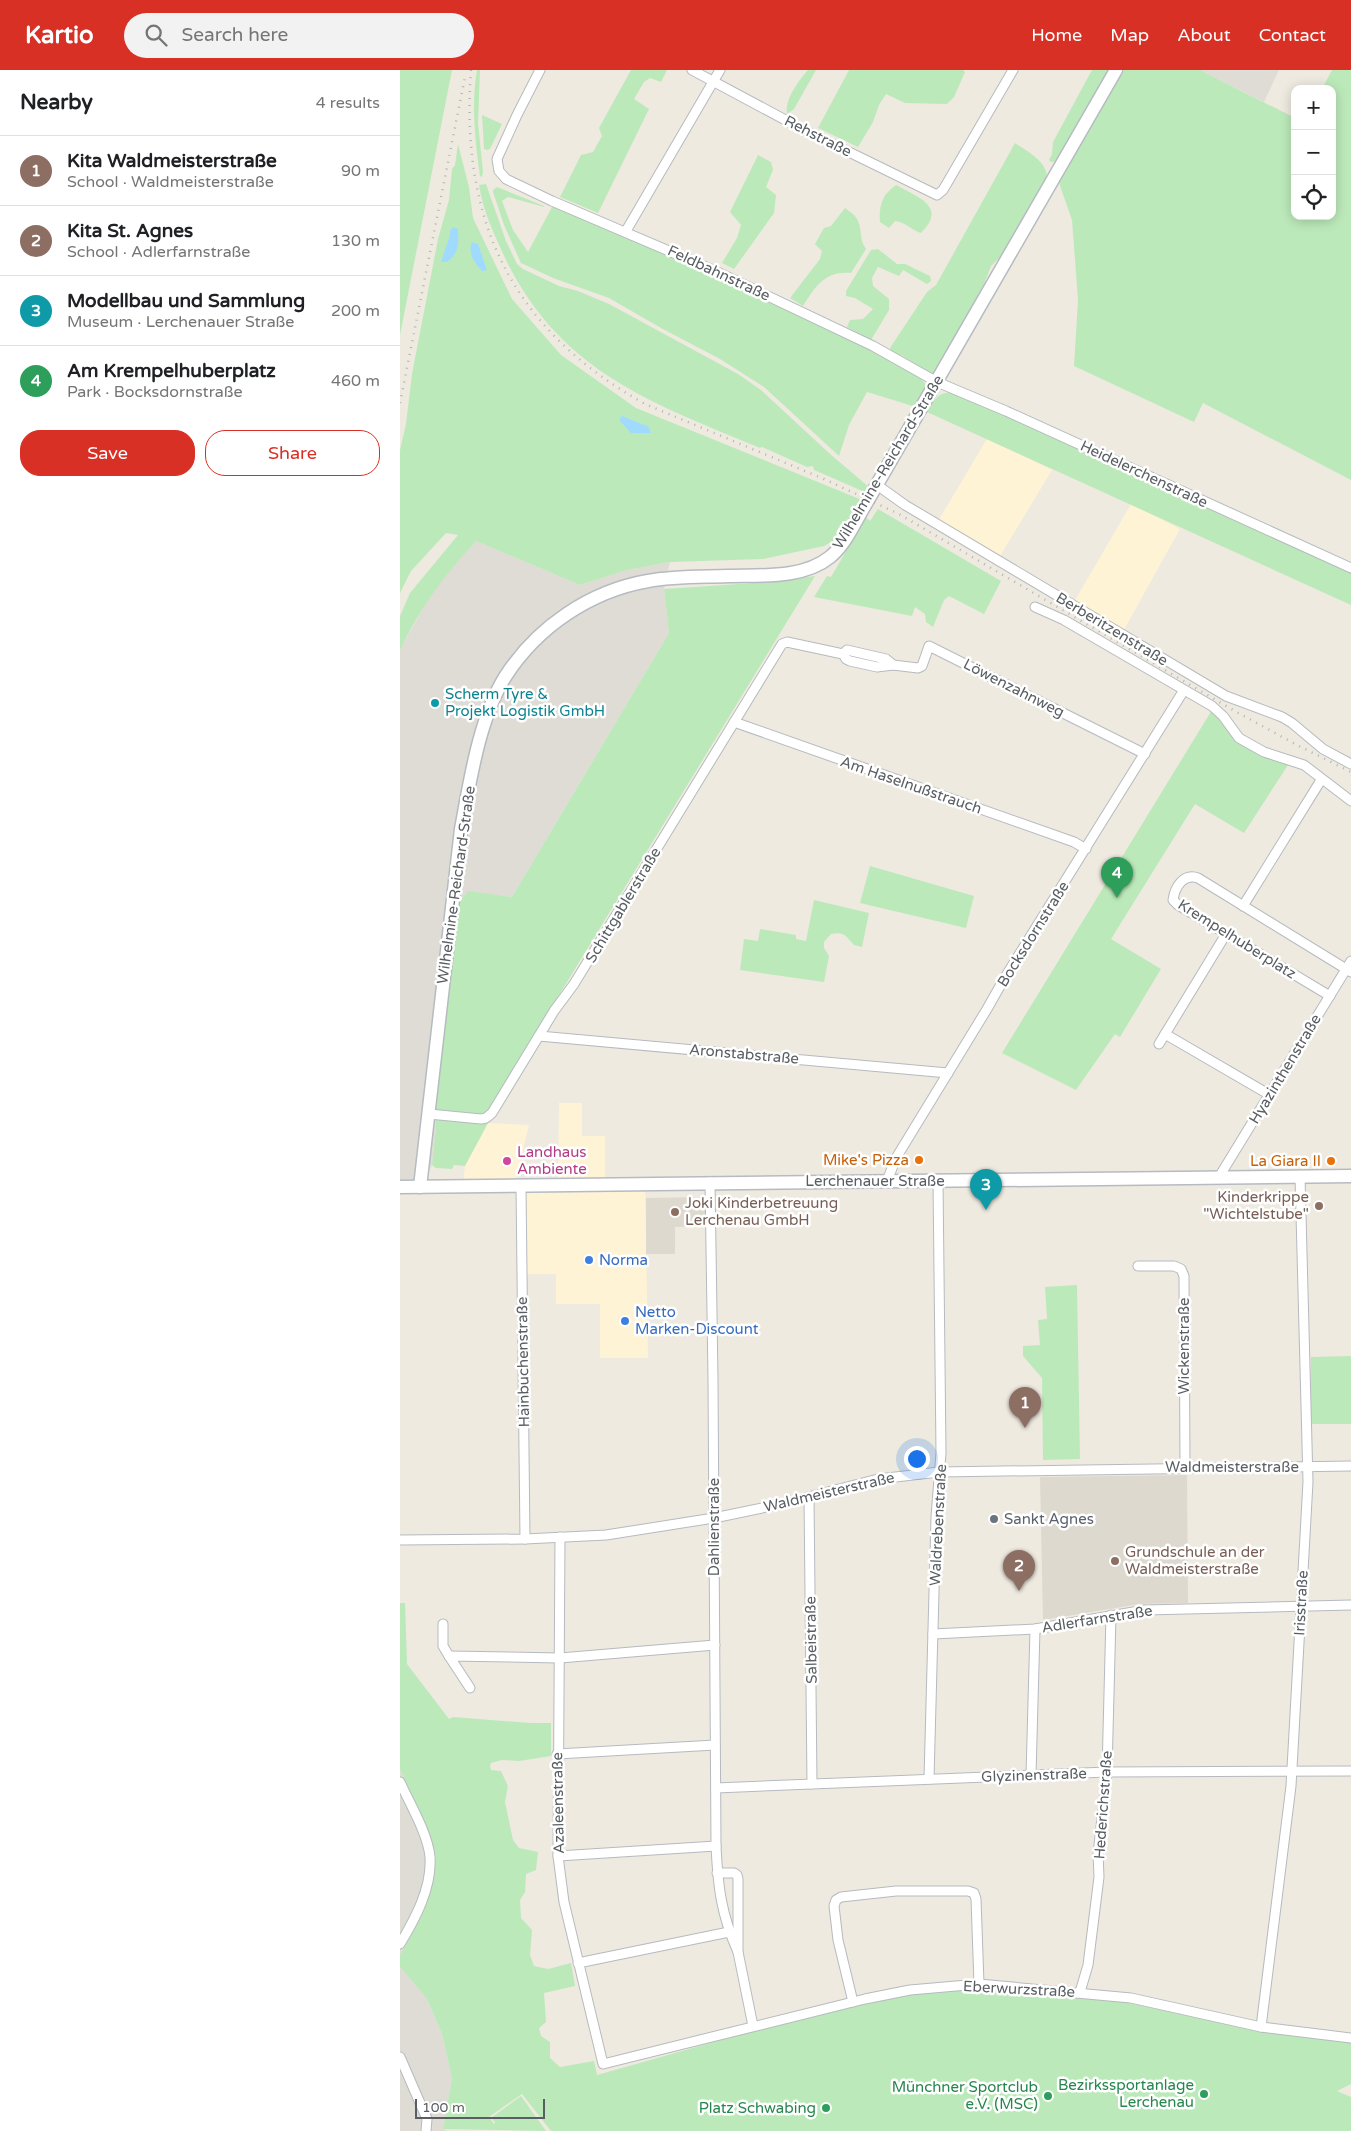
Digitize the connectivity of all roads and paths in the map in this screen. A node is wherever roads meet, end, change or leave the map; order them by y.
1 (540, 70) edge
2 (692, 70) edge
3 (720, 70) edge
4 (1012, 70) edge
5 (1116, 70) edge
6 (714, 81) junction
7 (626, 231) junction
8 (937, 382) junction
9 (877, 485) junction
10 (1351, 568) edge
11 (1035, 607) dead end
12 (787, 642) joint
13 (1184, 690) junction
14 (734, 722) junction
15 (1145, 754) junction
16 (1351, 764) edge
17 (1321, 780) junction
18 (1351, 801) edge
19 (1086, 849) junction
20 (1243, 906) junction
21 (1226, 934) junction
22 (1351, 961) edge
23 (1348, 971) edge
24 (1330, 996) junction
25 (1165, 1034) junction
26 (539, 1036) junction
27 (1159, 1044) dead end
28 (948, 1073) junction
29 (1270, 1095) junction
30 (429, 1114) junction
31 (1300, 1176) junction
32 (1351, 1176) edge
33 (1219, 1177) junction
34 (887, 1181) junction
35 (938, 1181) junction
36 (710, 1182) junction
37 (521, 1185) junction
38 (400, 1187) edge
39 (420, 1187) junction
40 (1138, 1266) dead end
41 (1351, 1466) edge
42 (1307, 1467) junction
43 (1185, 1468) junction
44 (939, 1472) junction
45 (809, 1497) junction
46 (714, 1518) junction
47 (560, 1537) junction
48 (525, 1539) junction
49 (400, 1540) edge
50 (1351, 1605) edge
51 (1301, 1606) junction
52 (1111, 1615) junction
53 (443, 1624) dead end
54 (1035, 1629) junction
55 (933, 1634) junction
56 (714, 1645) junction
57 (449, 1656) junction
58 (560, 1658) junction
59 (470, 1688) dead end
60 (716, 1745) junction
61 (557, 1754) junction
62 (1291, 1770) junction
63 (1351, 1771) edge
64 (1107, 1772) junction
65 (1032, 1775) junction
66 (929, 1779) junction
67 (400, 1782) edge
68 (812, 1784) junction
69 (716, 1788) junction
70 (716, 1846) junction
71 (558, 1856) junction
72 (717, 1873) junction
73 (729, 1932) junction
74 (400, 1944) edge
75 (738, 1952) junction
76 (578, 1963) junction
77 (979, 1984) junction
78 (1080, 1992) junction
79 (853, 2002) junction
80 (753, 2026) junction
81 (1261, 2027) junction
82 (1351, 2038) edge
83 (400, 2057) edge
84 (602, 2064) joint
85 (426, 2131) edge

1 - 7 street, Feldbahnstraße
2 - 6 street, Rehstraße
3 - 6 street
4 - 6 street, Rehstraße
5 - 8 street, Wilhelmine-Reichard-Straße
6 - 7 street
7 - 8 street, Feldbahnstraße
8 - 9 street, Wilhelmine-Reichard-Straße
8 - 10 street, Heidelerchenstraße
9 - 16 street, Berberitzenstraße
9 - 30 street, Wilhelmine-Reichard-Straße
11 - 13 street, Berberitzenstraße
12 - 14 street, Schittgablerstraße
12 - 15 street, Löwenzahnweg
13 - 15 street, Bocksdornstraße
13 - 17 street, Berberitzenstraße
14 - 19 street, Am Haselnußstrauch
14 - 26 street, Schittgablerstraße
15 - 19 street, Bocksdornstraße
17 - 18 street, Berberitzenstraße
17 - 20 street
19 - 28 street, Bocksdornstraße
20 - 21 street, Krempelhuberplatz
20 - 23 street, Krempelhuberplatz
21 - 24 street, Krempelhuberplatz
21 - 25 street
22 - 23 street, Hyazinthenstraße
23 - 24 street, Hyazinthenstraße
24 - 29 street, Hyazinthenstraße
25 - 27 street
25 - 29 street
26 - 28 street, Aronstabstraße
26 - 30 street, Schittgablerstraße
28 - 34 street, Bocksdornstraße
29 - 33 street, Hyazinthenstraße
30 - 39 street, Wilhelmine-Reichard-Straße
31 - 32 street, Lerchenauer Straße
31 - 33 street, Lerchenauer Straße
31 - 42 street, Irisstraße
33 - 35 street, Lerchenauer Straße
34 - 35 street, Lerchenauer Straße
34 - 36 street, Lerchenauer Straße
35 - 44 street, Waldrebenstraße
36 - 37 street, Lerchenauer Straße
36 - 46 street, Dahlienstraße
37 - 39 street, Lerchenauer Straße
37 - 48 street, Hainbuchenstraße
38 - 39 street, Lerchenauer Straße
40 - 43 street, Wickenstraße
41 - 42 street, Waldmeisterstraße
42 - 43 street, Waldmeisterstraße
42 - 51 street, Irisstraße
43 - 44 street, Waldmeisterstraße
44 - 45 street, Waldmeisterstraße
44 - 55 street, Waldrebenstraße
45 - 46 street, Waldmeisterstraße
45 - 68 street, Salbeistraße
46 - 47 street, Waldmeisterstraße
46 - 56 street, Dahlienstraße
47 - 48 street, Waldmeisterstraße
47 - 58 street, Azaleenstraße
48 - 49 street, Waldmeisterstraße
50 - 51 street, Adlerfarnstraße
51 - 52 street, Adlerfarnstraße
51 - 62 street, Irisstraße
52 - 54 street, Adlerfarnstraße
52 - 64 street, Hederichstraße
53 - 57 street
54 - 55 street, Adlerfarnstraße
54 - 65 street
55 - 66 street, Waldrebenstraße
56 - 58 street
56 - 60 street, Dahlienstraße
57 - 58 street
57 - 59 street
58 - 61 street, Azaleenstraße
60 - 61 street
60 - 69 street, Dahlienstraße
61 - 71 street, Azaleenstraße
62 - 63 street, Glyzinenstraße
62 - 64 street, Glyzinenstraße
62 - 81 street, Irisstraße
64 - 65 street, Glyzinenstraße
64 - 78 street, Hederichstraße
65 - 66 street, Glyzinenstraße
66 - 68 street, Glyzinenstraße
67 - 74 street
68 - 69 street, Glyzinenstraße
69 - 70 street, Dahlienstraße
70 - 71 street
70 - 72 street, Dahlienstraße
71 - 76 street, Azaleenstraße
72 - 73 street, Dahlienstraße
72 - 75 street, Dahlienstraße
73 - 75 street, Dahlienstraße
73 - 76 street
75 - 80 street, Dahlienstraße
76 - 84 street, Azaleenstraße
77 - 78 street, Eberwurzstraße
77 - 79 street, Eberwurzstraße
77 - 79 street
78 - 81 street, Eberwurzstraße
79 - 80 street, Eberwurzstraße
80 - 84 street, Eberwurzstraße
81 - 82 street, Eberwurzstraße
83 - 85 street

